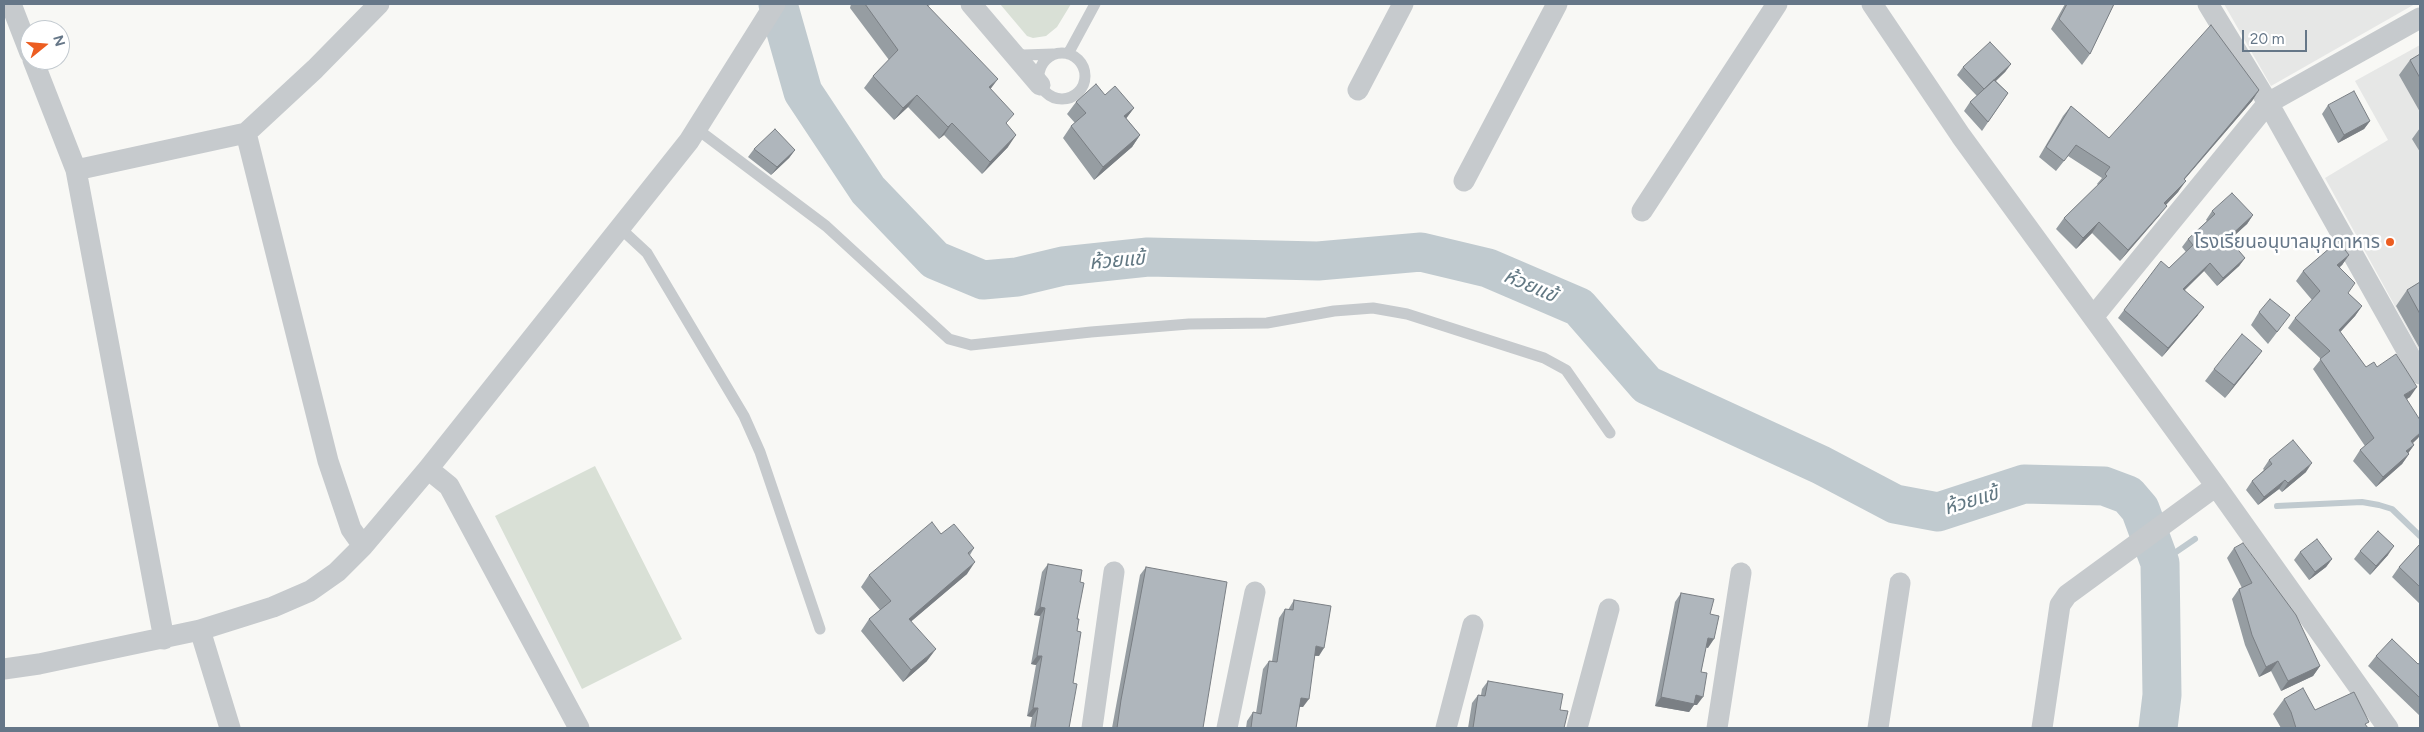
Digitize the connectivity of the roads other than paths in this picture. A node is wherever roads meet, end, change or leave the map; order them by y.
1 (11, 4) edge
2 (379, 4) edge
3 (775, 4) edge
4 (971, 4) edge
5 (1095, 4) edge
6 (1403, 4) edge
7 (1557, 4) edge
8 (1777, 4) edge
9 (1872, 4) edge
10 (2208, 4) edge
11 (2420, 18) edge
12 (20, 27) edge
13 (1012, 52) junction
14 (1053, 54) junction
15 (1068, 54) junction
16 (37, 70) edge
17 (1040, 85) junction
18 (1358, 90) dead end
19 (2268, 103) junction
20 (697, 129) junction
21 (246, 132) junction
22 (76, 170) junction
23 (1464, 181) dead end
24 (1642, 212) dead end
25 (620, 228) junction
26 (2093, 317) junction
27 (2420, 374) edge
28 (1610, 433) dead end
29 (428, 468) junction
30 (2216, 486) junction
31 (363, 546) junction
32 (1114, 572) dead end
33 (1742, 573) dead end
34 (1900, 583) dead end
35 (1255, 592) dead end
36 (1609, 609) dead end
37 (1473, 625) dead end
38 (820, 629) dead end
39 (200, 630) junction
40 (164, 639) junction
41 (4, 669) edge
42 (230, 728) edge
43 (579, 728) edge
44 (1092, 728) edge
45 (1227, 728) edge
46 (1446, 728) edge
47 (1577, 728) edge
48 (1717, 728) edge
49 (1878, 728) edge
50 (2042, 728) edge
51 (2388, 728) edge

1 - 12 street
2 - 21 street
3 - 20 street
4 - 13 street
5 - 15 lane
6 - 18 street
7 - 23 street
8 - 24 street
9 - 26 street
10 - 19 street
11 - 19 street
13 - 14 lane
13 - 17 street
14 - 15 lane
14 - 17 lane
15 - 17 lane
16 - 22 street
19 - 26 street
19 - 27 street
20 - 25 street
20 - 28 lane
21 - 22 street
21 - 31 street
22 - 40 street
25 - 29 street
25 - 38 lane
26 - 30 street
29 - 31 street
29 - 43 street
30 - 50 street
30 - 51 street
31 - 39 street
32 - 44 street
33 - 48 street
34 - 49 street
35 - 45 street
36 - 47 street
37 - 46 street
39 - 40 street
39 - 42 street
40 - 41 street

